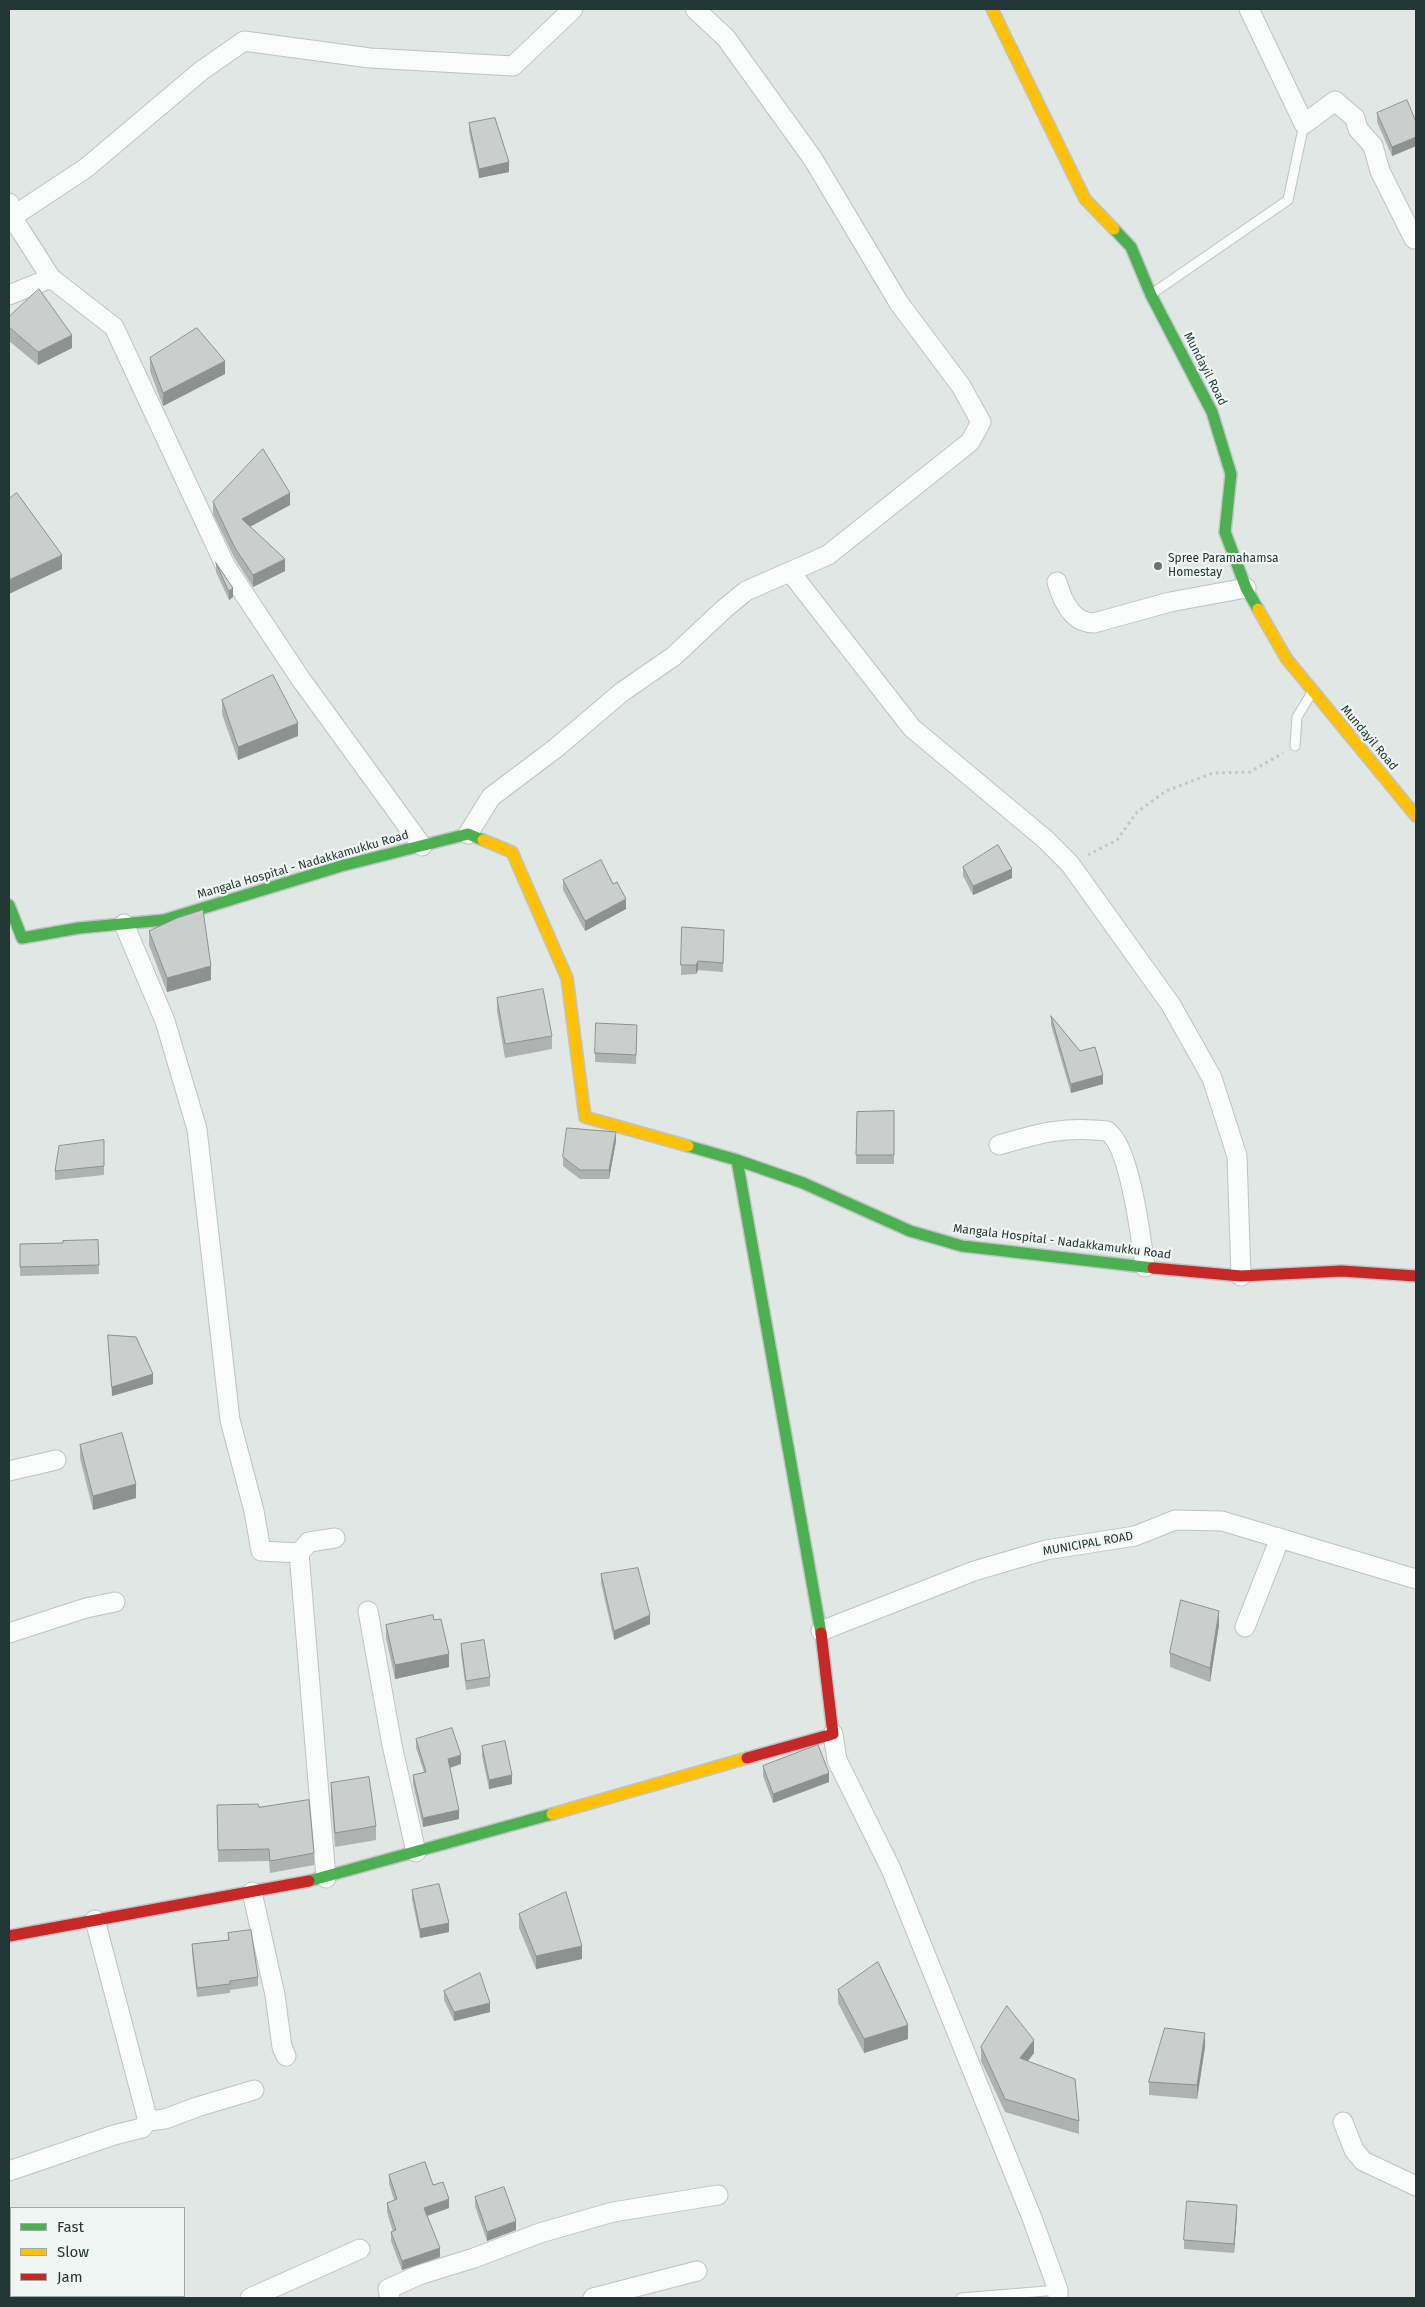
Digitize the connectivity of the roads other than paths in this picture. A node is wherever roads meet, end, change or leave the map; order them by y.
1 (573, 9) edge
2 (695, 9) edge
3 (992, 9) edge
4 (1249, 9) edge
5 (1304, 124) junction
6 (10, 210) edge
7 (1416, 238) edge
8 (51, 278) junction
9 (9, 295) edge
10 (1151, 295) junction
11 (791, 572) junction
12 (1057, 582) dead end
13 (1246, 588) junction
14 (1312, 692) junction
15 (1295, 746) road end
16 (1416, 816) edge
17 (468, 834) junction
18 (422, 846) junction
19 (9, 905) edge
20 (124, 924) junction
21 (999, 1145) dead end
22 (737, 1160) junction
23 (1145, 1268) junction
24 (1241, 1276) junction
25 (1416, 1276) edge
26 (56, 1460) dead end
27 (9, 1471) edge
28 (335, 1538) dead end
29 (1280, 1538) junction
30 (299, 1553) junction
31 (1416, 1579) edge
32 (115, 1602) dead end
33 (368, 1611) dead end
34 (1245, 1627) dead end
35 (821, 1631) junction
36 (9, 1633) edge
37 (833, 1734) junction
38 (416, 1852) junction
39 (326, 1878) junction
40 (252, 1892) junction
41 (95, 1920) junction
42 (9, 1936) edge
43 (286, 2056) dead end
44 (254, 2090) dead end
45 (148, 2120) junction
46 (1343, 2122) dead end
47 (9, 2171) edge
48 (1416, 2186) edge
49 (718, 2195) dead end
50 (360, 2249) dead end
51 (697, 2271) dead end
52 (1058, 2294) edge
53 (250, 2298) edge
54 (390, 2298) edge
55 (592, 2298) edge
56 (961, 2298) edge

1 - 6 street
2 - 11 street
3 - 10 main road, Mundayil Road
4 - 5 street
5 - 7 street
5 - 10 lane
6 - 8 street
8 - 9 street
8 - 18 street
10 - 13 main road, Mundayil Road
11 - 17 street
11 - 24 street
12 - 13 street
13 - 14 main road, Mundayil Road
14 - 15 lane
14 - 16 main road, Mundayil Road
17 - 18 main road, Mangala Hospital - Nadakkamukku Road
17 - 22 main road, Mangala Hospital - Nadakkamukku Road
18 - 20 main road, Mangala Hospital - Nadakkamukku Road
19 - 20 main road, Mangala Hospital - Nadakkamukku Road
20 - 30 street
21 - 23 street
22 - 23 main road, Mangala Hospital - Nadakkamukku Road
22 - 35 main road
23 - 24 main road, Mangala Hospital - Nadakkamukku Road
24 - 25 main road, Mangala Hospital - Nadakkamukku Road
26 - 27 street
28 - 30 street
29 - 31 street, MUNICIPAL ROAD
29 - 34 street
29 - 35 street, MUNICIPAL ROAD
30 - 39 street
32 - 36 street
33 - 38 street
35 - 37 main road
37 - 38 main road
37 - 52 street
38 - 39 main road
39 - 40 main road
40 - 41 main road
40 - 43 street
41 - 42 main road
41 - 45 street
44 - 45 street
45 - 47 street
46 - 48 street
49 - 54 street
50 - 53 street
51 - 55 street
52 - 56 lane

